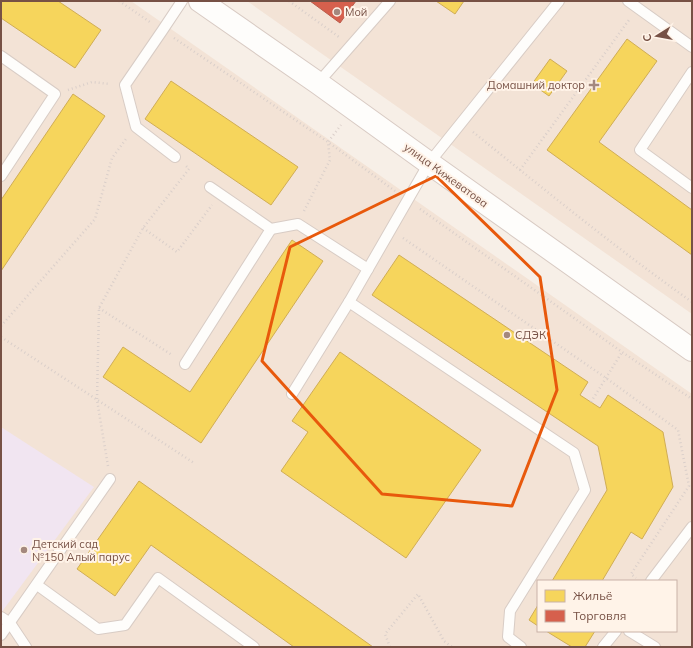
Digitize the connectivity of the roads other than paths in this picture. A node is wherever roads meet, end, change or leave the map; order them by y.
1 (182, 1) edge
2 (200, 1) edge
3 (390, 1) edge
4 (559, 1) edge
5 (628, 1) edge
6 (692, 47) edge
7 (1, 56) edge
8 (692, 72) edge
9 (318, 83) junction
10 (175, 157) dead end
11 (429, 163) junction
12 (1, 176) edge
13 (210, 187) dead end
14 (692, 188) edge
15 (271, 229) junction
16 (368, 269) junction
17 (349, 302) junction
18 (690, 345) edge
19 (185, 364) road end
20 (292, 394) dead end
21 (110, 479) road end
22 (692, 526) edge
23 (652, 580) edge
24 (37, 585) junction
25 (1, 617) edge
26 (10, 623) junction
27 (615, 632) edge
28 (631, 632) edge
29 (1, 636) edge
30 (26, 647) edge
31 (254, 647) edge
32 (521, 647) edge
33 (603, 647) edge
34 (655, 647) edge

1 - 10 lane
2 - 9 main road, улица Кижеватова
3 - 9 lane
4 - 11 lane
5 - 6 lane
7 - 12 lane
8 - 14 lane
9 - 11 main road, улица Кижеватова
11 - 16 lane
11 - 18 main road, улица Кижеватова
13 - 15 lane
15 - 16 lane
15 - 19 lane
16 - 17 lane
17 - 20 lane
17 - 32 lane
21 - 24 lane
22 - 23 lane
24 - 26 lane
24 - 31 lane
25 - 26 lane
26 - 29 lane
26 - 30 lane
27 - 33 lane
28 - 34 lane

